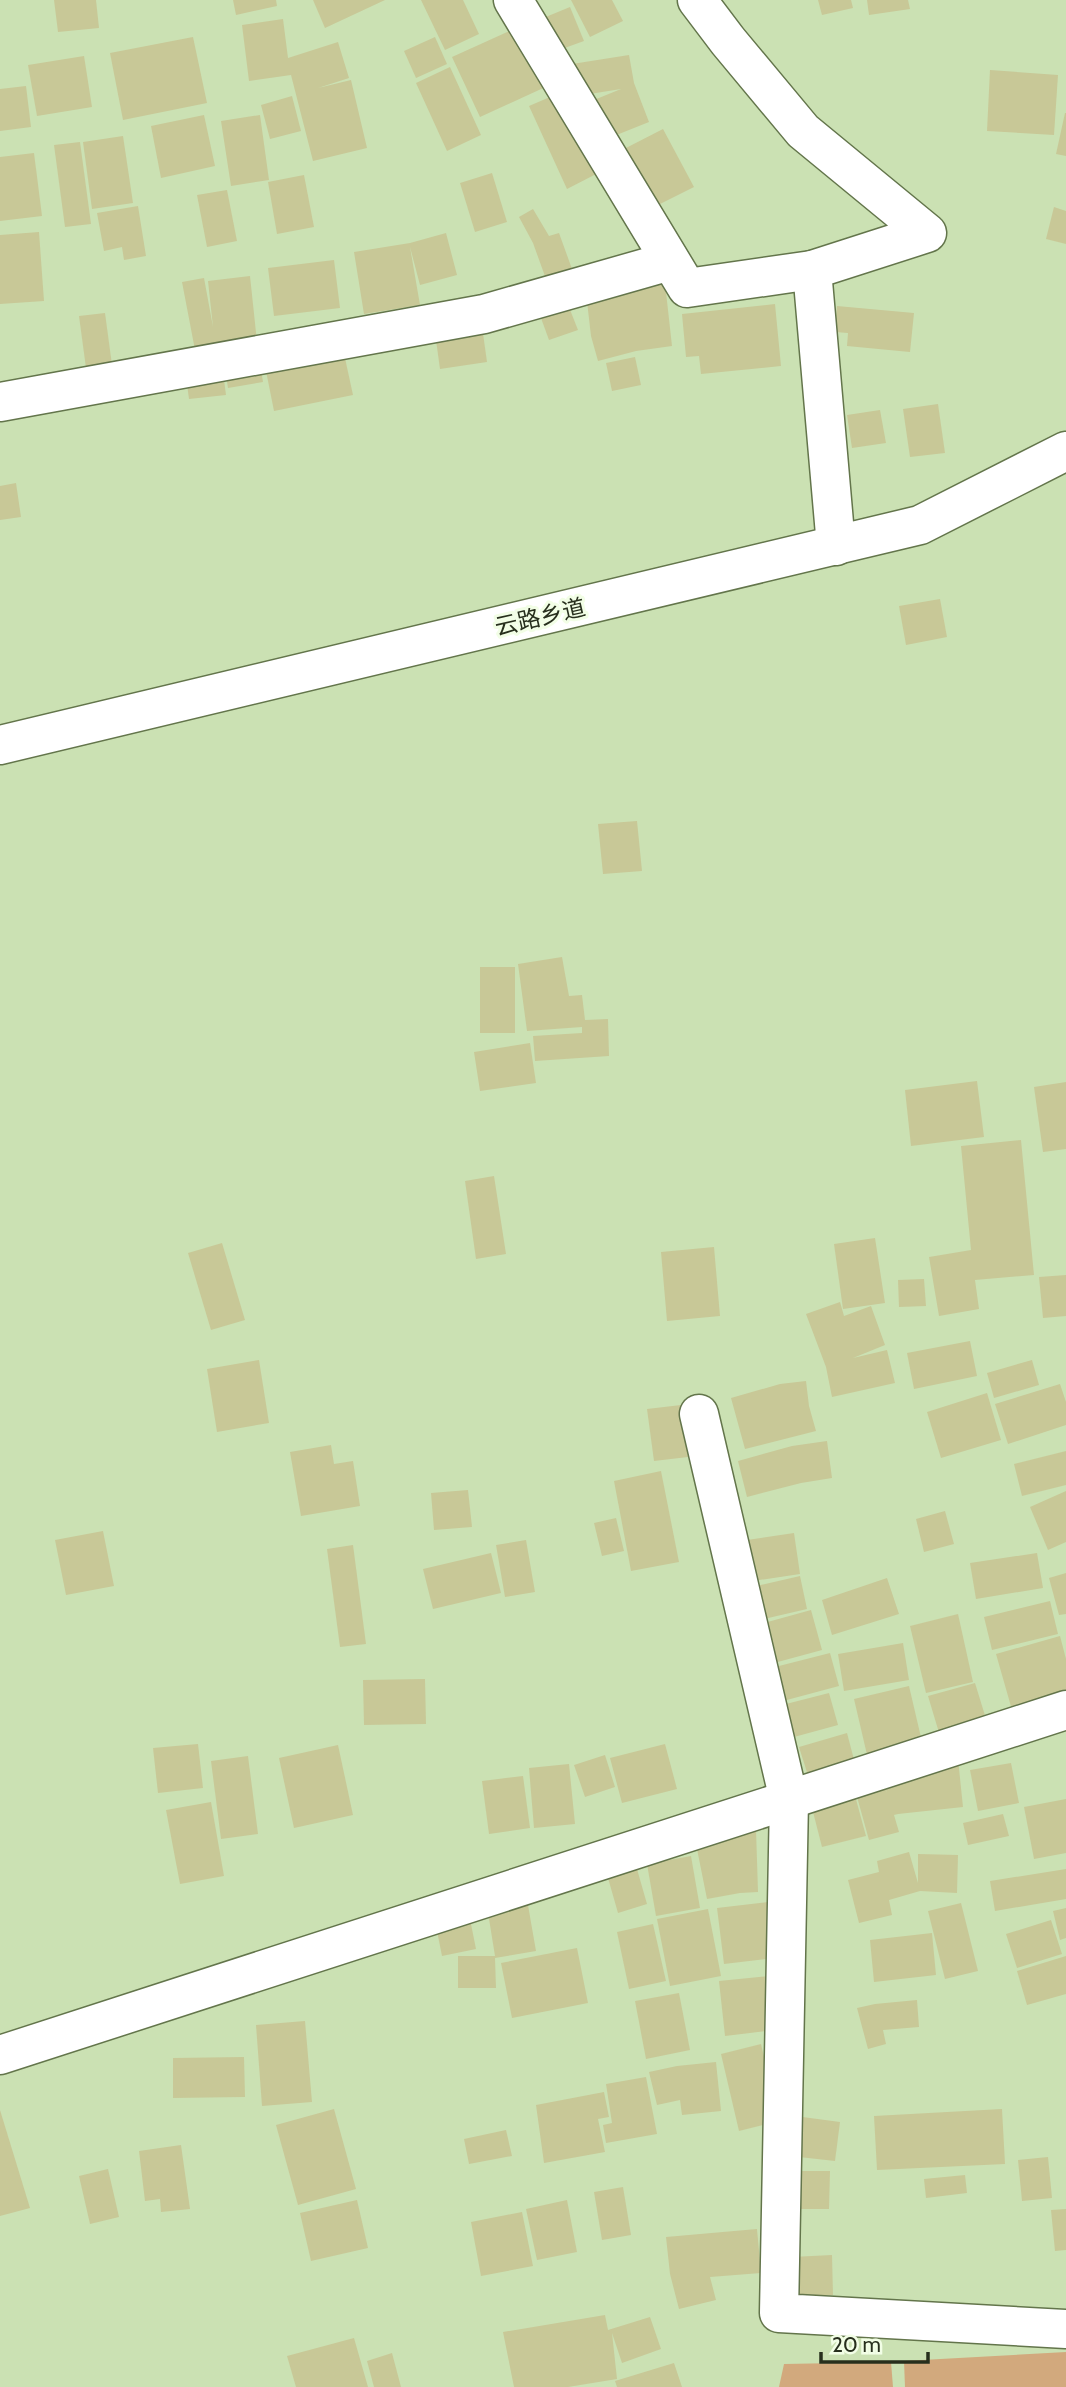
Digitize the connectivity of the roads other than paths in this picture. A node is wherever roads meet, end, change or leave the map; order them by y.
1 (513, 0) edge
2 (697, 0) edge
3 (670, 261) junction
4 (812, 270) junction
5 (0, 402) edge
6 (1066, 451) edge
7 (836, 546) junction
8 (0, 746) edge
9 (699, 1414) dead end
10 (1066, 1710) edge
11 (789, 1800) junction
12 (0, 2055) edge
13 (1066, 2329) edge

1 - 3 street
2 - 4 street
3 - 4 street
3 - 5 street
4 - 7 street
6 - 7 street, 云路乡道
7 - 8 street, 云路乡道
9 - 11 street
10 - 11 street
11 - 12 street
11 - 13 street

